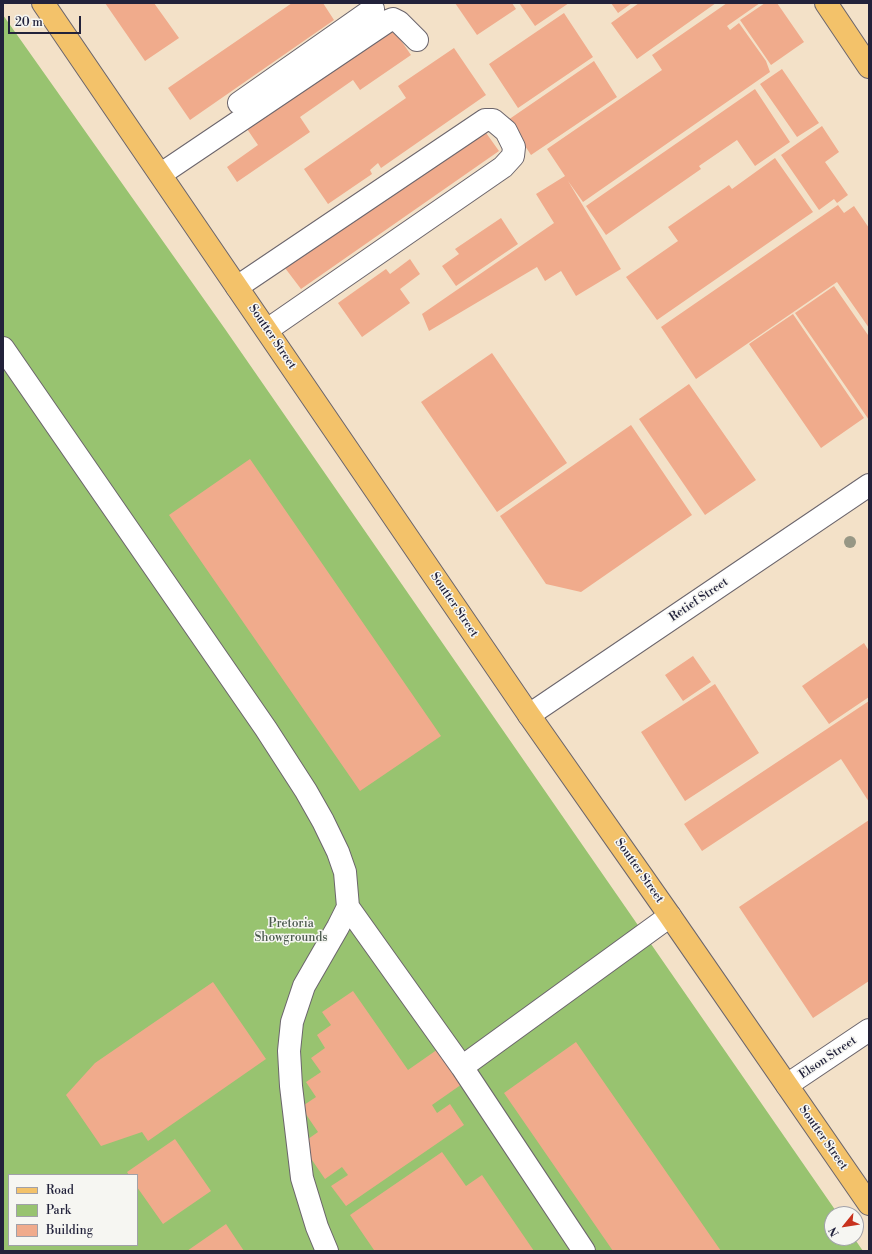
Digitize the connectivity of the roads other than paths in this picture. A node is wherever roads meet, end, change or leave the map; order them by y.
1 (43, 3) edge
2 (826, 3) edge
3 (373, 9) dead end
4 (417, 40) dead end
5 (869, 67) edge
6 (157, 169) junction
7 (237, 287) junction
8 (267, 330) junction
9 (3, 348) edge
10 (869, 485) edge
11 (529, 714) junction
12 (348, 907) junction
13 (670, 916) junction
14 (869, 1030) edge
15 (462, 1067) junction
16 (787, 1085) junction
17 (869, 1204) edge
18 (327, 1251) edge
19 (584, 1251) edge

1 - 6 main road, Soutter Street
2 - 5 main road
3 - 6 street
4 - 6 street
6 - 7 main road, Soutter Street
7 - 8 main road, Soutter Street
7 - 8 street
8 - 11 main road, Soutter Street
9 - 12 street
10 - 11 street, Retief Street
11 - 13 main road, Soutter Street
12 - 15 street
12 - 18 street
13 - 15 street
13 - 16 main road, Soutter Street
14 - 16 street, Elson Street
15 - 19 street
16 - 17 main road, Soutter Street

